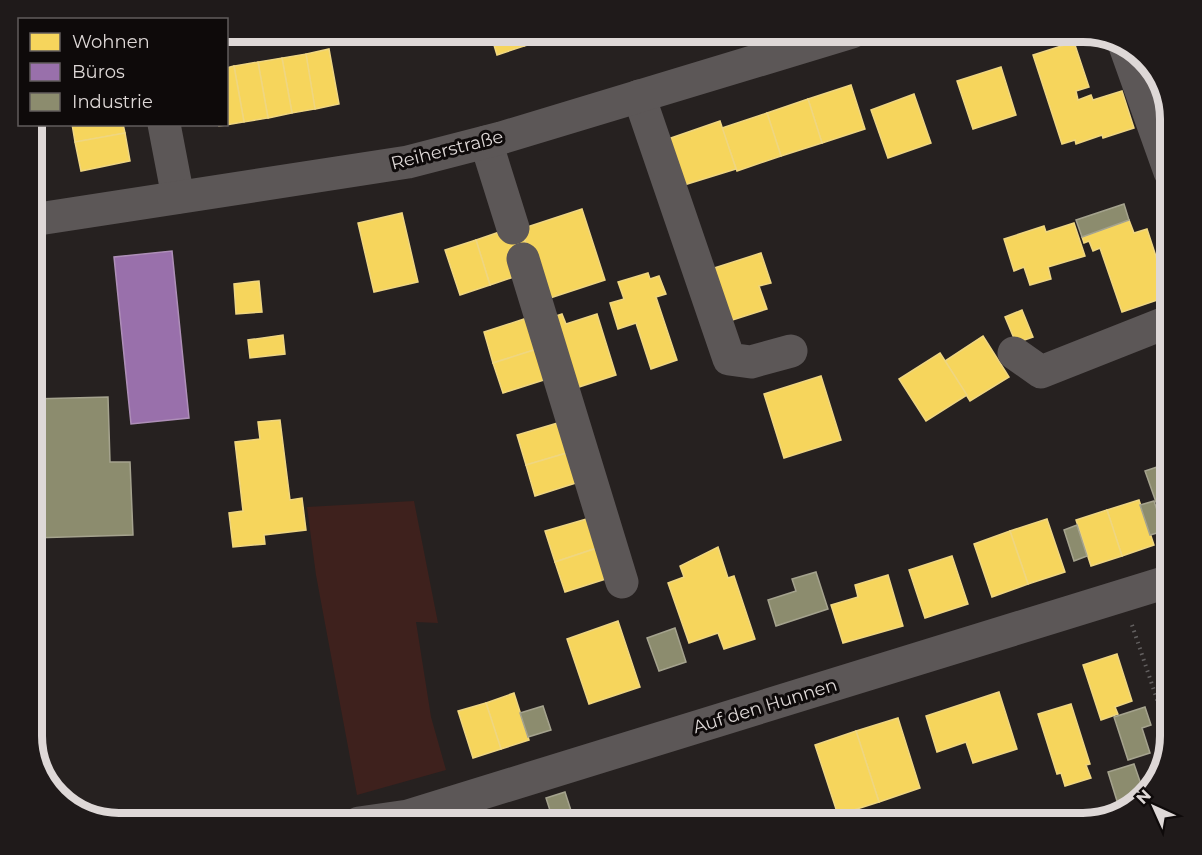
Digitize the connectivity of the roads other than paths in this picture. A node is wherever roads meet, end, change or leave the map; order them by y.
1 (819, 42) edge
2 (1129, 57) edge
3 (639, 96) junction
4 (164, 126) edge
5 (486, 142) junction
6 (1160, 144) edge
7 (178, 197) junction
8 (42, 217) edge
9 (513, 228) dead end
10 (523, 259) dead end
11 (1160, 325) edge
12 (790, 351) dead end
13 (1014, 353) dead end
14 (622, 582) dead end
15 (1160, 584) edge
16 (418, 813) edge

1 - 3 street, Reiherstraße
2 - 6 street
3 - 5 street, Reiherstraße
3 - 12 street
4 - 7 street
5 - 7 street, Reiherstraße
5 - 9 street
7 - 8 street, Reiherstraße
10 - 14 street
11 - 13 street
15 - 16 street, Auf den Hunnen

